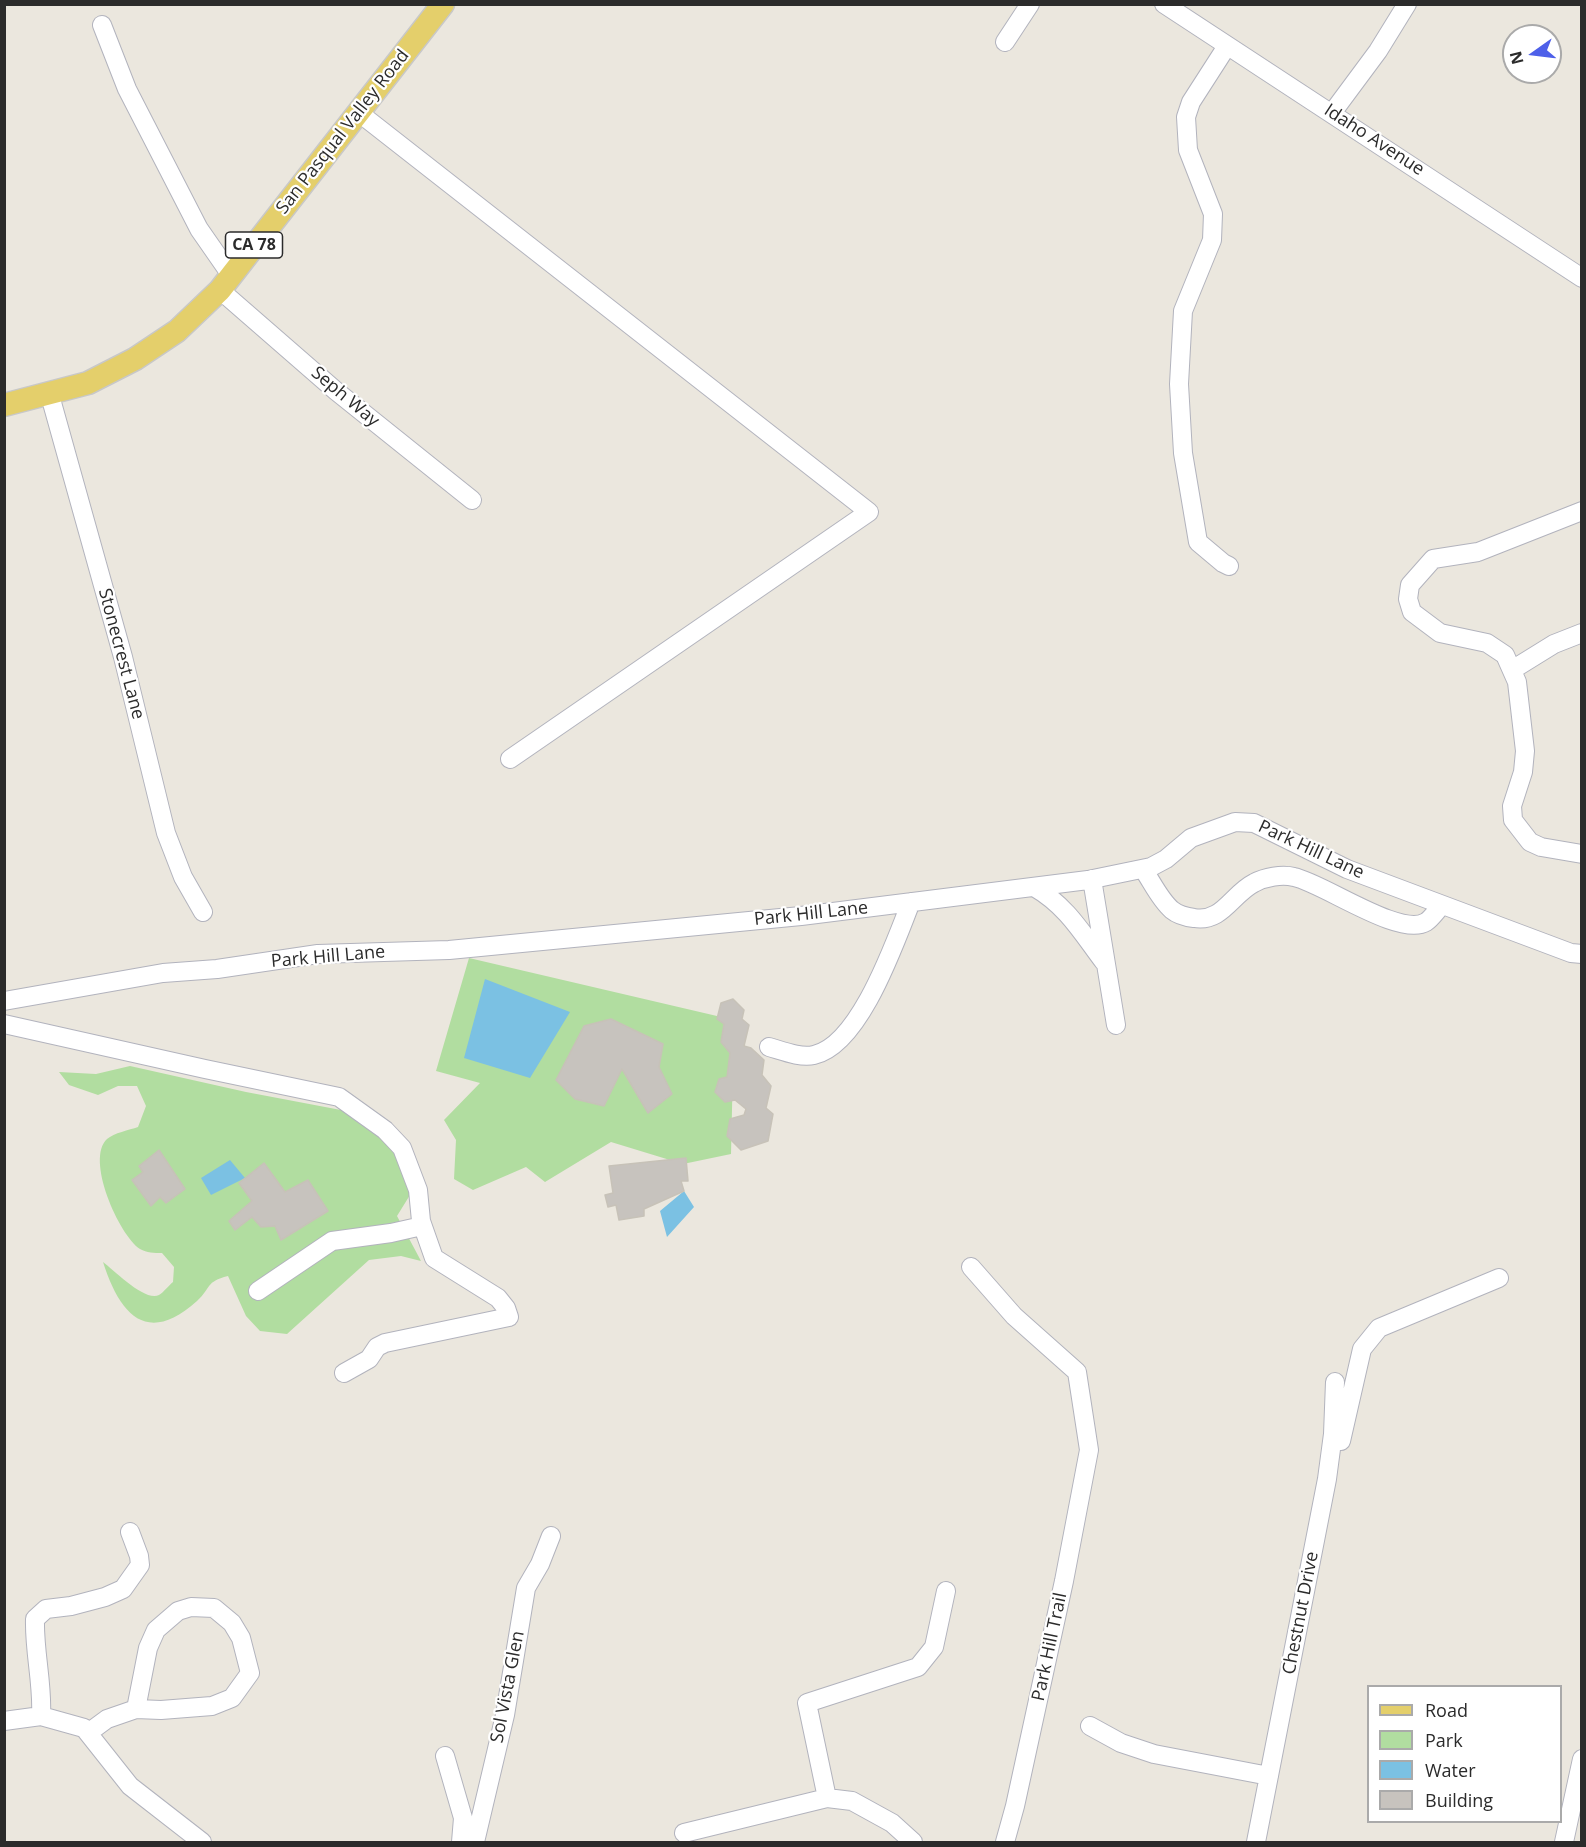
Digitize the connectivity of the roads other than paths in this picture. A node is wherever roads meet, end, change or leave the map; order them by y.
1 (443, 4) edge
2 (1030, 4) edge
3 (1164, 4) edge
4 (1407, 4) edge
5 (102, 25) dead end
6 (1005, 42) dead end
7 (1227, 46) junction
8 (358, 112) junction
9 (1332, 113) junction
10 (1581, 278) edge
11 (225, 283) junction
12 (49, 392) junction
13 (4, 405) edge
14 (472, 500) dead end
15 (1581, 511) edge
16 (1229, 566) dead end
17 (1581, 633) edge
18 (1512, 670) junction
19 (510, 759) dead end
20 (1581, 854) edge
21 (1143, 869) junction
22 (1092, 879) junction
23 (1034, 887) junction
24 (911, 902) junction
25 (1442, 904) junction
26 (203, 912) dead end
27 (1581, 954) edge
28 (1106, 966) junction
29 (4, 1001) edge
30 (4, 1023) edge
31 (1116, 1025) dead end
32 (769, 1047) dead end
33 (423, 1226) junction
34 (971, 1267) dead end
35 (1499, 1278) dead end
36 (258, 1291) dead end
37 (344, 1373) dead end
38 (1335, 1382) dead end
39 (1327, 1479) junction
40 (130, 1532) dead end
41 (551, 1536) dead end
42 (946, 1591) dead end
43 (136, 1708) junction
44 (41, 1716) junction
45 (4, 1721) edge
46 (1090, 1725) dead end
47 (88, 1733) junction
48 (445, 1756) dead end
49 (1581, 1759) edge
50 (1269, 1776) junction
51 (826, 1797) junction
52 (684, 1833) dead end
53 (202, 1842) edge
54 (461, 1842) edge
55 (475, 1842) edge
56 (913, 1842) edge
57 (1005, 1842) edge
58 (1256, 1842) edge
59 (1563, 1842) edge

1 - 8 main road, San Pasqual Valley Road / CA 78
2 - 6 street
3 - 7 street, Idaho Avenue
4 - 9 street
5 - 11 street, Seph Way
7 - 9 street, Idaho Avenue
7 - 16 street
8 - 11 main road, San Pasqual Valley Road / CA 78
8 - 19 street
9 - 10 street, Idaho Avenue
11 - 12 main road, San Pasqual Valley Road / CA 78
11 - 14 street, Seph Way
12 - 13 main road, San Pasqual Valley Road / CA 78
12 - 26 street, Stonecrest Lane
15 - 18 street
17 - 18 street
18 - 20 street
21 - 22 street, Park Hill Lane
21 - 25 street, Park Hill Lane
21 - 25 street
22 - 23 street, Park Hill Lane
22 - 28 street
23 - 24 street, Park Hill Lane
23 - 28 street
24 - 29 street, Park Hill Lane
24 - 32 street
25 - 27 street, Park Hill Lane
28 - 31 street
30 - 33 street
33 - 36 street
33 - 37 street
34 - 57 street, Park Hill Trail
35 - 39 street
38 - 39 street, Chestnut Drive
39 - 50 street, Chestnut Drive
40 - 44 street
41 - 55 street, Sol Vista Glen
42 - 51 street
43 - 43 street
43 - 47 street
44 - 45 street
44 - 47 street
46 - 50 street
47 - 53 street
48 - 54 street
49 - 59 street
50 - 58 street, Chestnut Drive
51 - 52 street
51 - 56 street

